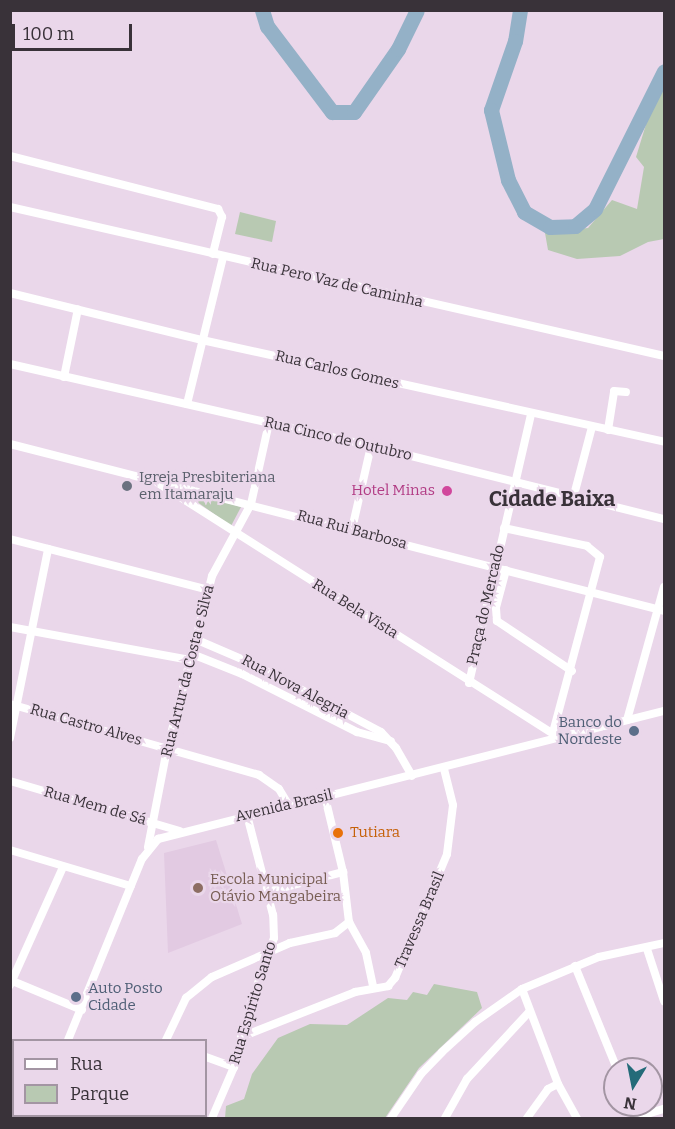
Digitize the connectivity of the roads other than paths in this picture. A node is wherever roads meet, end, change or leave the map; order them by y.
1 (10, 156) edge
2 (10, 207) edge
3 (213, 254) junction
4 (223, 257) junction
5 (10, 292) edge
6 (78, 309) junction
7 (202, 340) junction
8 (664, 356) edge
9 (10, 364) edge
10 (64, 377) junction
11 (626, 392) dead end
12 (187, 404) junction
13 (531, 414) junction
14 (269, 423) junction
15 (592, 427) junction
16 (608, 430) junction
17 (664, 442) edge
18 (10, 444) edge
19 (371, 446) junction
20 (153, 479) junction
21 (515, 480) junction
22 (574, 495) junction
23 (251, 504) junction
24 (664, 519) edge
25 (504, 528) junction
26 (352, 530) junction
27 (234, 534) junction
28 (10, 539) edge
29 (48, 549) junction
30 (495, 567) junction
31 (506, 570) junction
32 (664, 587) edge
33 (208, 591) junction
34 (593, 592) junction
35 (661, 609) edge
36 (10, 627) edge
37 (33, 632) junction
38 (195, 639) junction
39 (191, 657) junction
40 (572, 671) junction
41 (469, 683) junction
42 (14, 705) edge
43 (664, 711) edge
44 (627, 720) junction
45 (556, 735) junction
46 (10, 738) edge
47 (391, 741) junction
48 (167, 749) junction
49 (444, 768) junction
50 (412, 776) junction
51 (10, 781) edge
52 (325, 797) junction
53 (288, 804) junction
54 (247, 815) junction
55 (153, 823) junction
56 (180, 831) junction
57 (148, 848) junction
58 (10, 850) edge
59 (63, 867) junction
60 (343, 872) junction
61 (131, 886) junction
62 (267, 892) junction
63 (349, 922) junction
64 (664, 943) edge
65 (647, 950) junction
66 (271, 951) junction
67 (575, 966) junction
68 (11, 982) edge
69 (373, 986) junction
70 (522, 989) junction
71 (664, 1001) edge
72 (82, 1010) junction
73 (529, 1012) junction
74 (241, 1037) junction
75 (69, 1039) edge
76 (167, 1039) edge
77 (207, 1057) edge
78 (611, 1057) edge
79 (234, 1067) junction
80 (558, 1084) junction
81 (664, 1109) edge
82 (636, 1118) edge
83 (212, 1119) edge
84 (391, 1119) edge
85 (445, 1119) edge
86 (527, 1119) edge
87 (577, 1119) edge

1 - 3 street
2 - 3 street, Rua Pero Vaz de Caminha
3 - 4 street, Rua Pero Vaz de Caminha
4 - 7 street
4 - 8 street, Rua Pero Vaz de Caminha
5 - 6 street, Rua Carlos Gomes
6 - 7 street, Rua Carlos Gomes
6 - 10 street
7 - 12 street
7 - 13 street, Rua Carlos Gomes
9 - 10 street, Rua Cinco de Outubro
10 - 12 street, Rua Cinco de Outubro
11 - 16 street
12 - 14 street, Rua Cinco de Outubro
13 - 15 street, Rua Carlos Gomes
13 - 21 street, Praça do Mercado
14 - 19 street, Rua Cinco de Outubro
14 - 23 street, Rua Artur da Costa e Silva
15 - 16 street, Rua Carlos Gomes
15 - 22 street
16 - 17 street, Rua Carlos Gomes
18 - 20 street, Rua Rui Barbosa
19 - 21 street, Rua Cinco de Outubro
19 - 26 street
20 - 23 street, Rua Rui Barbosa
20 - 27 street, Rua Bela Vista
21 - 22 street, Rua Cinco de Outubro
21 - 25 street, Praça do Mercado
22 - 24 street, Rua Cinco de Outubro
23 - 26 street, Rua Rui Barbosa
23 - 27 street, Rua Artur da Costa e Silva
25 - 30 street, Praça do Mercado
25 - 34 street, Praça do Mercado
26 - 30 street, Rua Rui Barbosa
27 - 33 street, Rua Artur da Costa e Silva
27 - 41 street, Rua Bela Vista
28 - 29 street
29 - 33 street
29 - 37 street
30 - 31 street, Rua Rui Barbosa
30 - 41 street, Praça do Mercado
31 - 34 street, Rua Rui Barbosa
31 - 40 street, Praça do Mercado
32 - 35 street
33 - 38 street, Rua Artur da Costa e Silva
34 - 35 street, Rua Rui Barbosa
34 - 40 street, Praça do Mercado
35 - 44 street
36 - 37 street, Rua Nova Alegria
37 - 39 street, Rua Nova Alegria
37 - 42 street
38 - 39 street, Rua Artur da Costa e Silva
38 - 47 street, Rua Nova Alegria
39 - 47 street, Rua Nova Alegria
39 - 48 street, Rua Artur da Costa e Silva
40 - 45 street, Praça do Mercado
41 - 45 street, Rua Bela Vista
42 - 46 street
42 - 48 street, Rua Castro Alves
43 - 44 street, Avenida Brasil
44 - 45 street, Avenida Brasil
45 - 49 street, Avenida Brasil
47 - 50 street, Rua Nova Alegria
48 - 53 street, Rua Castro Alves
48 - 55 street, Rua Artur da Costa e Silva
49 - 50 street, Avenida Brasil
49 - 69 street, Travessa Brasil
50 - 52 street, Avenida Brasil
51 - 55 street, Rua Mem de Sá
52 - 53 street, Avenida Brasil
52 - 60 street
53 - 54 street, Avenida Brasil
54 - 56 street, Avenida Brasil
54 - 62 street, Rua Espírito Santo
55 - 56 street, Rua Mem de Sá
55 - 57 street, Rua Artur da Costa e Silva
56 - 57 street, Avenida Brasil
57 - 61 street
58 - 59 street
59 - 61 street
59 - 68 street
60 - 62 street
60 - 63 street
61 - 72 street
62 - 66 street, Rua Espírito Santo
63 - 66 street
63 - 69 street
64 - 65 street
65 - 67 street
65 - 71 street
66 - 74 street, Rua Espírito Santo
66 - 76 street
67 - 70 street
67 - 78 street
68 - 72 street
69 - 74 street, Travessa Brasil
70 - 73 street
70 - 84 street
72 - 75 street
73 - 80 street
73 - 85 street
74 - 79 street, Rua Espírito Santo
77 - 79 street
79 - 83 street, Rua Espírito Santo
80 - 86 street
80 - 87 street
81 - 82 street

